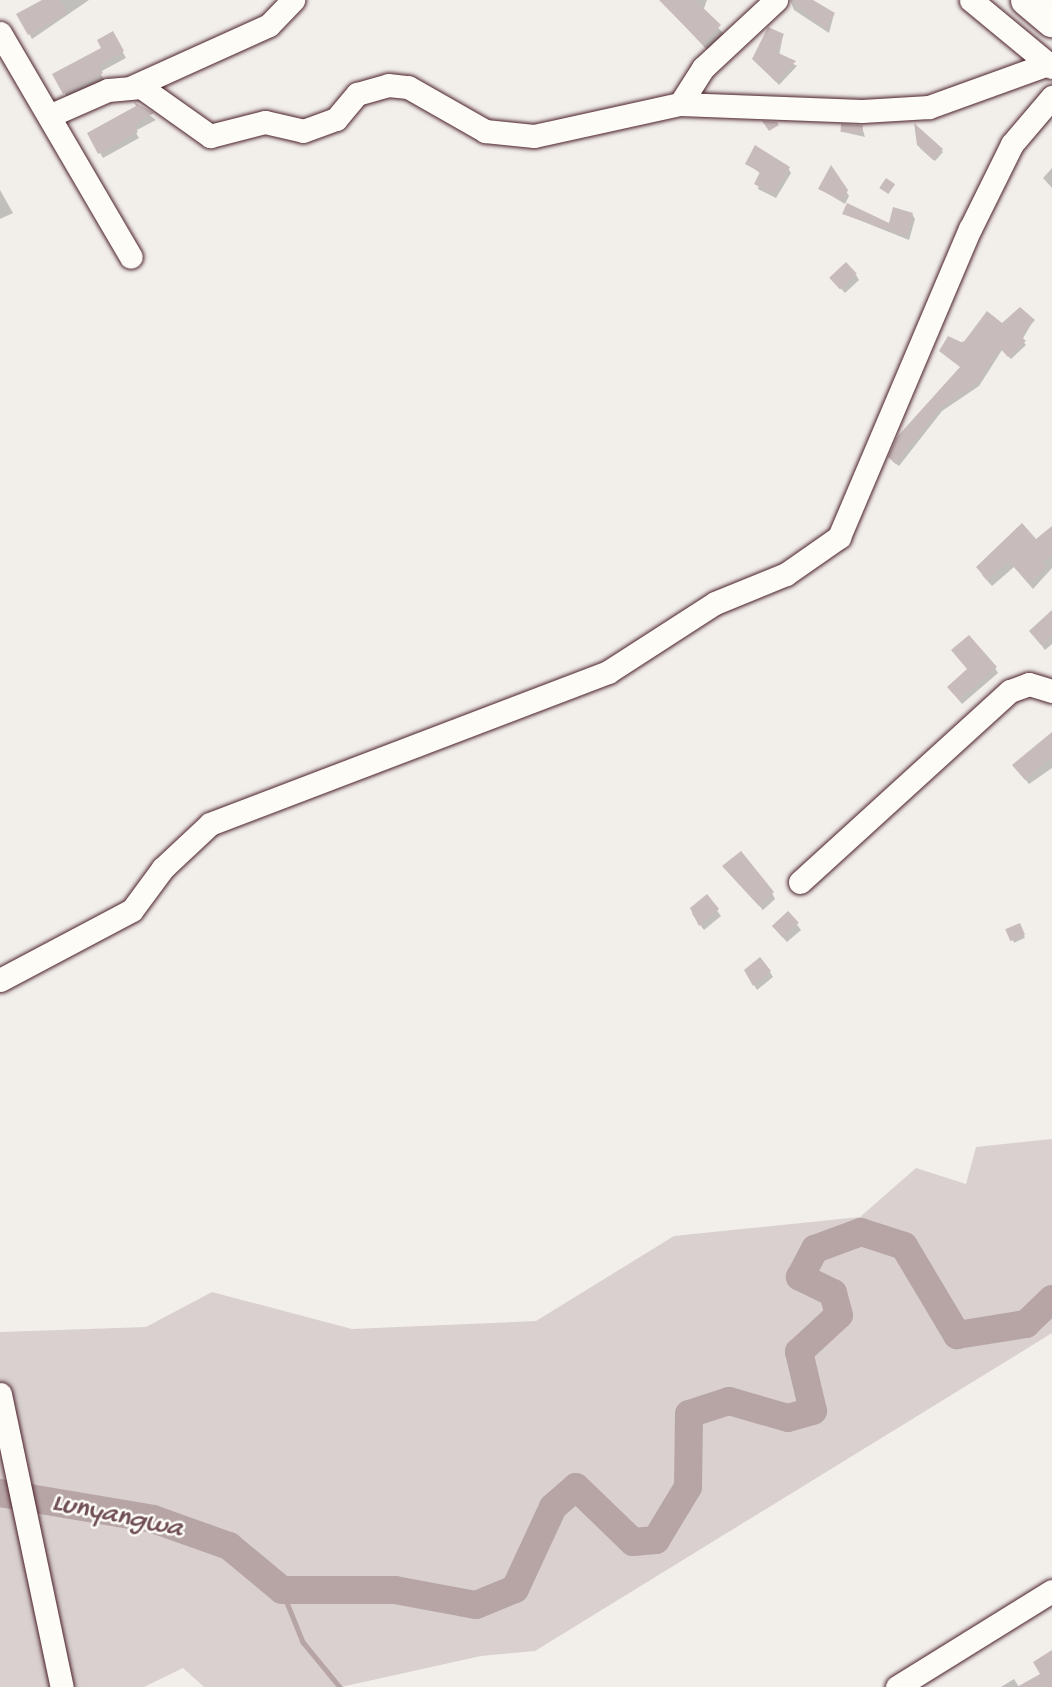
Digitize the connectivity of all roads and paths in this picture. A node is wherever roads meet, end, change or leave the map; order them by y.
1 (293, 0) edge
2 (776, 0) edge
3 (971, 0) edge
4 (1027, 0) edge
5 (1052, 21) edge
6 (0, 33) edge
7 (1050, 65) edge
8 (132, 87) junction
9 (1052, 97) edge
10 (680, 104) junction
11 (51, 115) junction
12 (131, 257) dead end
13 (1052, 691) edge
14 (800, 882) dead end
15 (0, 980) edge
16 (0, 1394) edge
17 (1052, 1591) edge
18 (61, 1687) edge
19 (897, 1687) edge

1 - 8 street
2 - 10 street
3 - 7 street
4 - 5 highway
6 - 11 street
7 - 10 street
8 - 10 street
8 - 11 street
9 - 15 street
11 - 12 street
13 - 14 street
16 - 18 street
17 - 19 street

